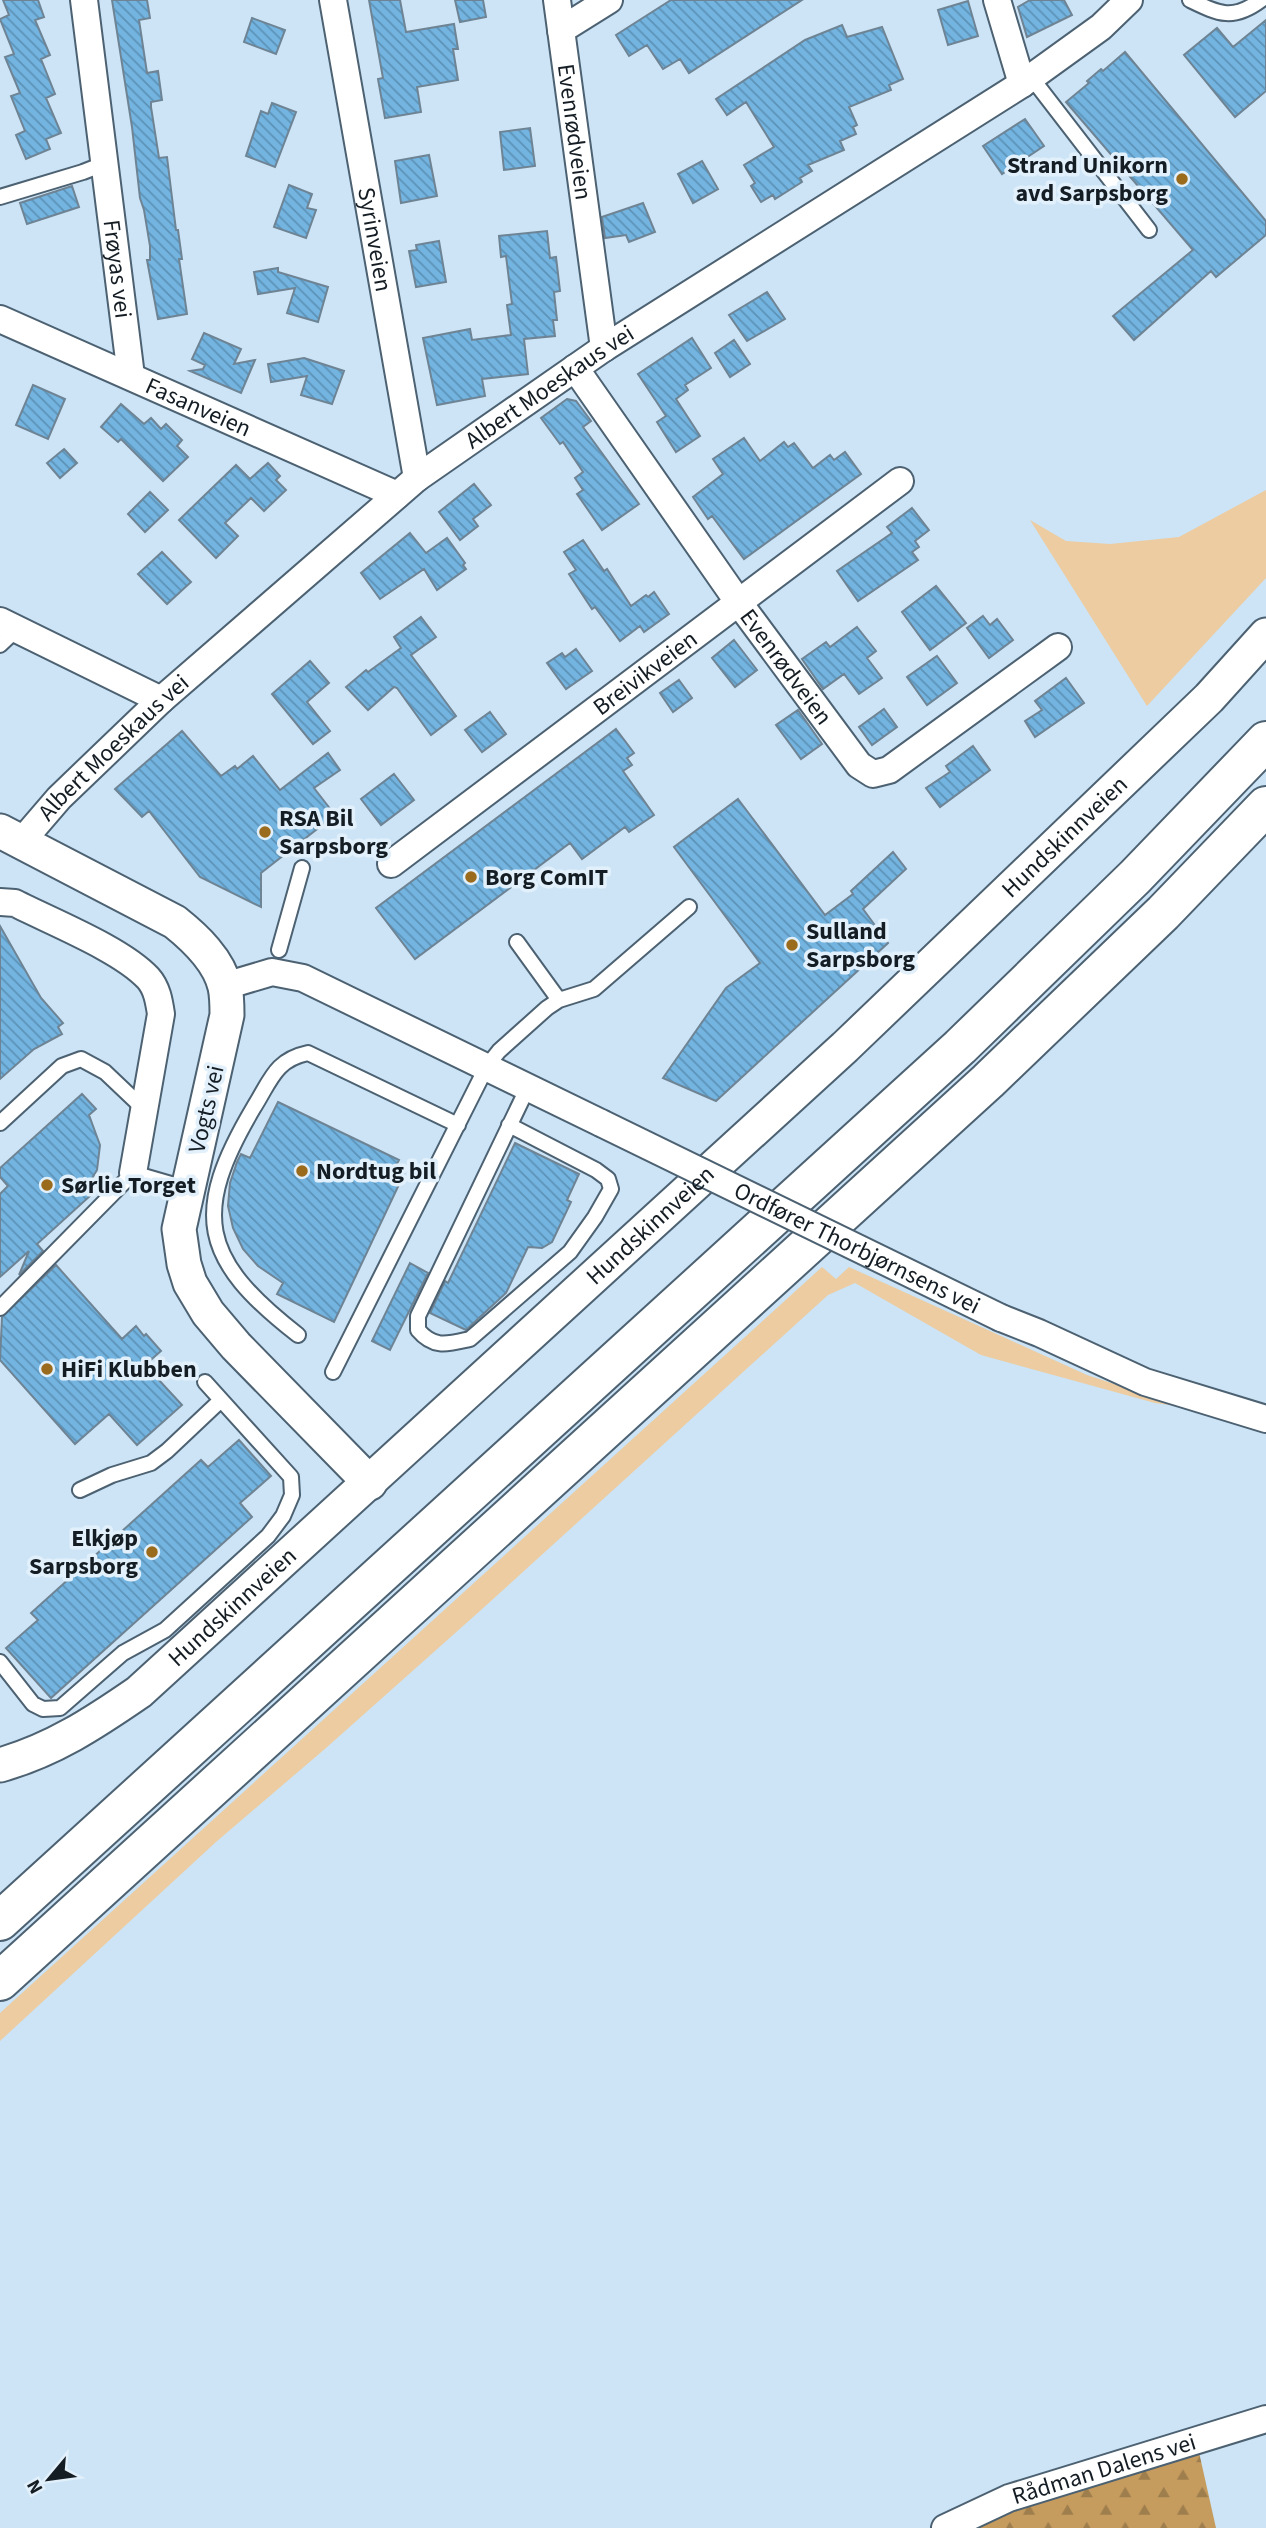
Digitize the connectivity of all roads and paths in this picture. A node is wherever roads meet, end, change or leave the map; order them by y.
1 (84, 0) edge
2 (333, 0) edge
3 (557, 0) edge
4 (609, 0) edge
5 (997, 0) edge
6 (1129, 0) edge
7 (1190, 0) edge
8 (1261, 0) edge
9 (561, 30) junction
10 (1027, 80) junction
11 (106, 163) junction
12 (0, 197) edge
13 (1149, 230) dead end
14 (0, 319) edge
15 (604, 348) junction
16 (575, 368) junction
17 (131, 376) junction
18 (900, 481) dead end
19 (407, 487) junction
20 (739, 603) junction
21 (6, 632) edge
22 (1266, 635) edge
23 (1058, 647) dead end
24 (161, 700) junction
25 (1266, 741) edge
26 (1266, 806) edge
27 (11, 836) edge
28 (391, 864) dead end
29 (302, 868) dead end
30 (0, 902) edge
31 (689, 907) dead end
32 (517, 942) dead end
33 (279, 950) dead end
34 (225, 986) junction
35 (559, 1000) junction
36 (488, 1066) junction
37 (528, 1087) junction
38 (144, 1109) junction
39 (0, 1123) edge
40 (458, 1125) junction
41 (509, 1125) junction
42 (132, 1173) junction
43 (201, 1190) junction
44 (0, 1308) edge
45 (298, 1335) dead end
46 (333, 1372) dead end
47 (205, 1382) dead end
48 (221, 1399) junction
49 (1266, 1419) edge
50 (370, 1482) junction
51 (80, 1490) dead end
52 (0, 1662) edge
53 (0, 1765) edge
54 (0, 1921) edge
55 (0, 1981) edge
56 (1266, 2419) edge
57 (945, 2528) edge

1 - 11 street, Frøyas vei
2 - 19 street, Syrinveien
3 - 9 street, Evenrødveien
4 - 9 street
5 - 10 street
6 - 10 street, Albert Moeskaus vei
7 - 8 lane
9 - 15 street, Evenrødveien
10 - 13 lane
10 - 15 street, Albert Moeskaus vei
11 - 12 lane
11 - 17 street, Frøyas vei
14 - 17 street, Fasanveien
15 - 16 street, Albert Moeskaus vei
16 - 19 street, Albert Moeskaus vei
16 - 20 street, Evenrødveien
17 - 19 street, Fasanveien
18 - 20 street, Breivikveien
19 - 24 street, Albert Moeskaus vei
20 - 23 street, Evenrødveien
20 - 28 street, Breivikveien
21 - 24 street
22 - 50 street, Hundskinnveien
24 - 27 street, Albert Moeskaus vei
25 - 54 highway
26 - 55 highway
27 - 34 street, Vogts vei
29 - 33 lane
30 - 38 street
31 - 35 lane
32 - 35 lane
34 - 36 street, Ordfører Thorbjørnsens vei
34 - 43 street, Vogts vei
35 - 36 lane
36 - 37 street, Ordfører Thorbjørnsens vei
36 - 40 lane
37 - 41 lane
37 - 49 street, Ordfører Thorbjørnsens vei, bridge
38 - 39 lane
38 - 42 street
40 - 43 lane
40 - 46 lane
41 - 41 lane
42 - 43 lane
42 - 44 lane
43 - 45 lane
43 - 50 street, Vogts vei
47 - 48 lane
48 - 51 lane
48 - 52 lane
50 - 53 street, Hundskinnveien
56 - 57 street, Rådman Dalens vei

